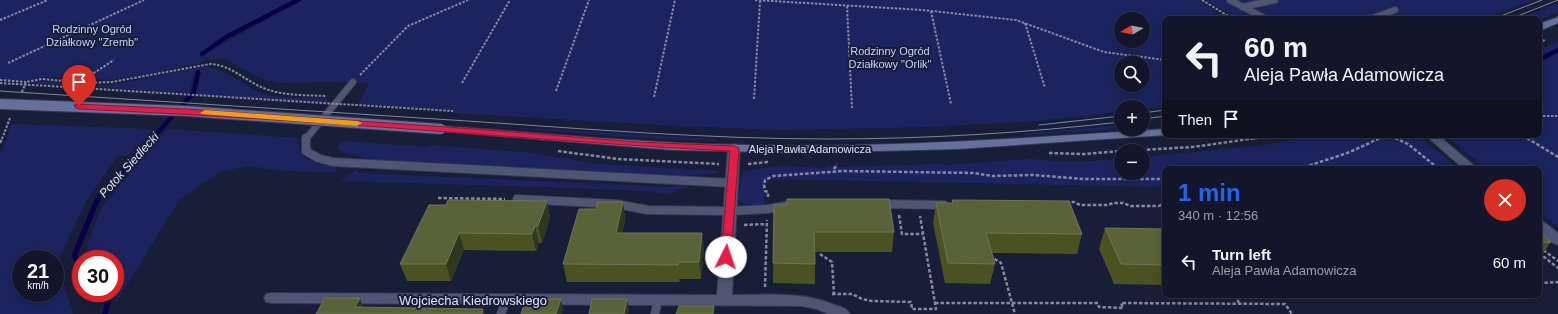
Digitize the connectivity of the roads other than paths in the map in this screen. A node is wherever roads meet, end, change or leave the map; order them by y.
1 (1230, 0) edge
2 (1275, 0) edge
3 (1242, 7) junction
4 (1394, 10) dead end
5 (1260, 16) edge
6 (1378, 16) edge
7 (1558, 20) edge
8 (1542, 27) edge
9 (353, 82) road end
10 (0, 104) edge
11 (1162, 132) edge
12 (1435, 138) edge
13 (734, 148) junction
14 (1468, 166) edge
15 (731, 183) junction
16 (517, 199) edge
17 (802, 204) edge
18 (873, 204) edge
19 (956, 205) edge
20 (729, 212) junction
21 (1542, 227) edge
22 (1558, 240) edge
23 (271, 298) dead end
24 (506, 300) junction
25 (724, 300) junction
26 (656, 307) edge
27 (501, 314) edge
28 (843, 314) edge

1 - 3 lane
2 - 3 lane
3 - 5 lane
4 - 6 lane
7 - 8 main road
9 - 15 lane
10 - 13 main road, Aleja Pawła Adamowicza, bridge
11 - 13 main road, Aleja Pawła Adamowicza
12 - 14 street
13 - 15 street
15 - 20 street
16 - 20 lane
17 - 20 lane
18 - 19 lane
20 - 25 street
21 - 22 street
23 - 24 street, Wojciecha Kiedrowskiego
24 - 26 street, Wojciecha Kiedrowskiego
24 - 27 lane
25 - 26 street, Wojciecha Kiedrowskiego
25 - 28 street, Wojciecha Kiedrowskiego

